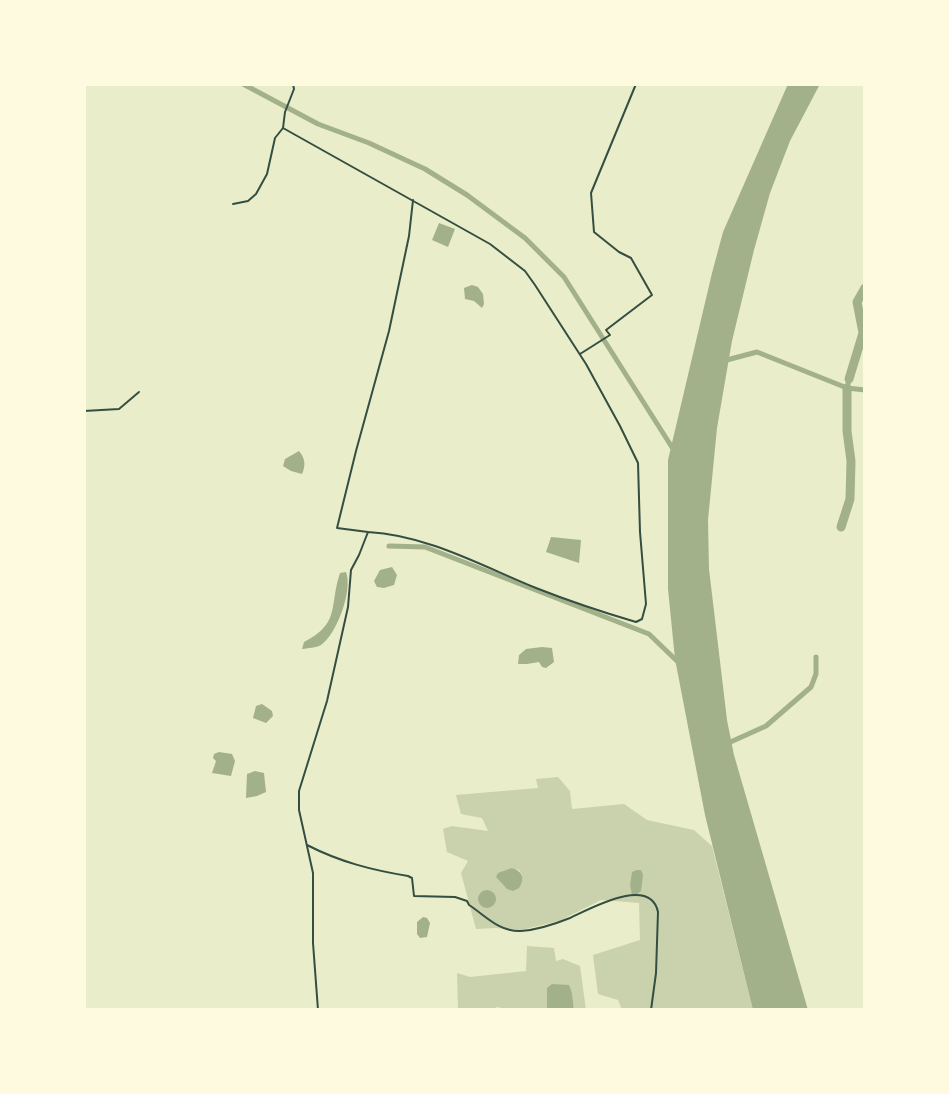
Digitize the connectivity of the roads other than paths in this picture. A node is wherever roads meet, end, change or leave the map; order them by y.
1 (293, 84) edge
2 (636, 84) edge
3 (283, 128) junction
4 (413, 200) junction
5 (233, 204) dead end
6 (580, 354) junction
7 (139, 392) dead end
8 (84, 411) edge
9 (368, 532) junction
10 (307, 845) junction
11 (318, 1010) edge
12 (651, 1010) edge

1 - 3 street
2 - 6 street
3 - 4 street
3 - 5 street
4 - 6 street
4 - 9 street
6 - 9 street
7 - 8 street
9 - 10 street
10 - 11 street
10 - 12 street

